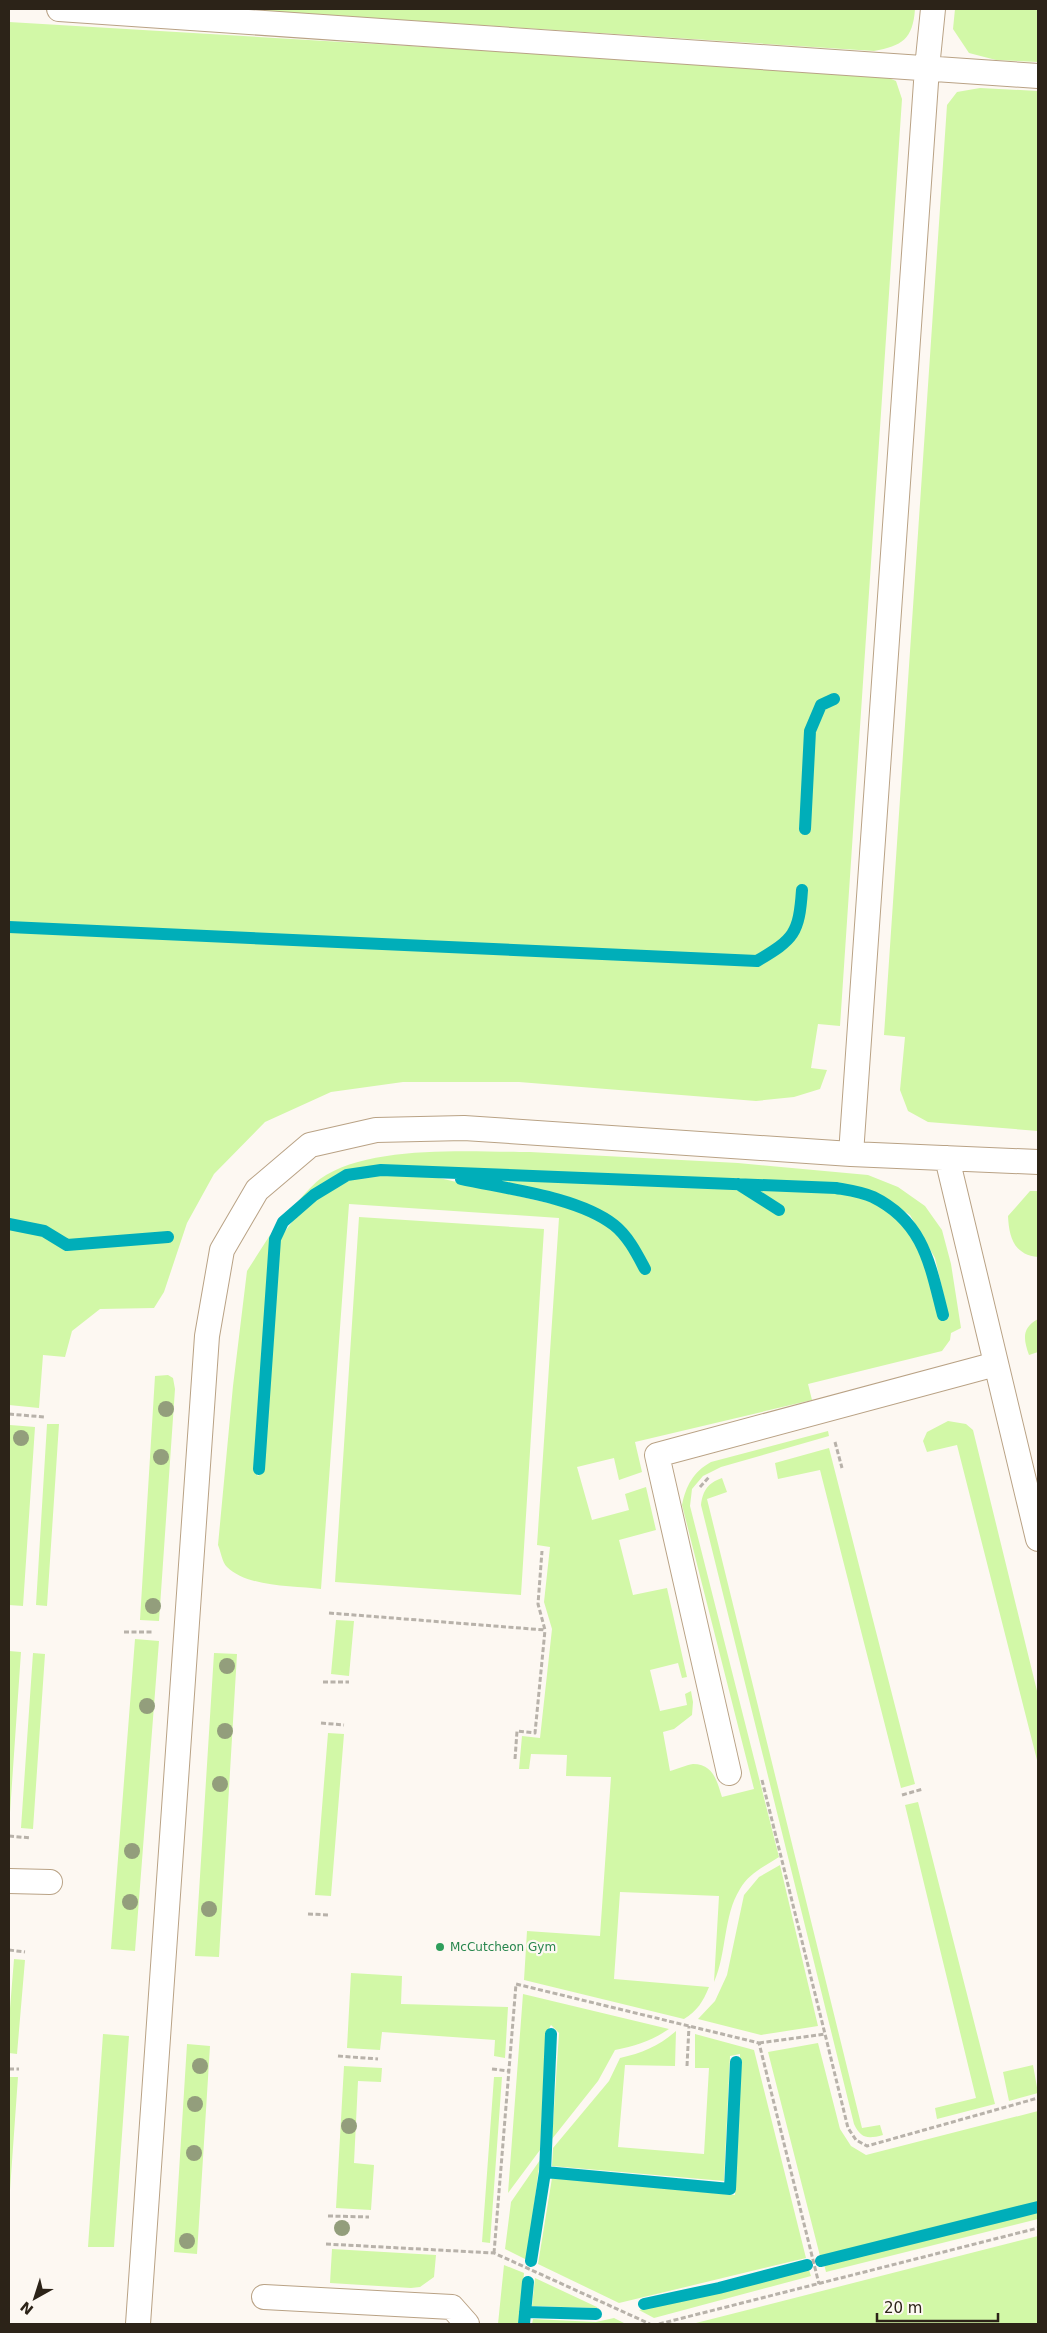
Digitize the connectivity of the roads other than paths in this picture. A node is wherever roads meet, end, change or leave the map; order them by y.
1 (59, 9) edge
2 (933, 9) edge
3 (927, 68) junction
4 (1038, 76) edge
5 (851, 1154) junction
6 (947, 1158) junction
7 (1038, 1162) edge
8 (996, 1364) junction
9 (1038, 1538) edge
10 (729, 1773) dead end
11 (9, 1882) edge
12 (50, 1882) dead end
13 (264, 2297) dead end
14 (138, 2324) edge
15 (467, 2324) edge

1 - 3 lane
2 - 3 lane
3 - 4 lane
3 - 5 lane
5 - 6 lane
5 - 14 lane
6 - 7 lane
6 - 8 lane
8 - 9 lane
8 - 10 lane
11 - 12 lane
13 - 15 lane

